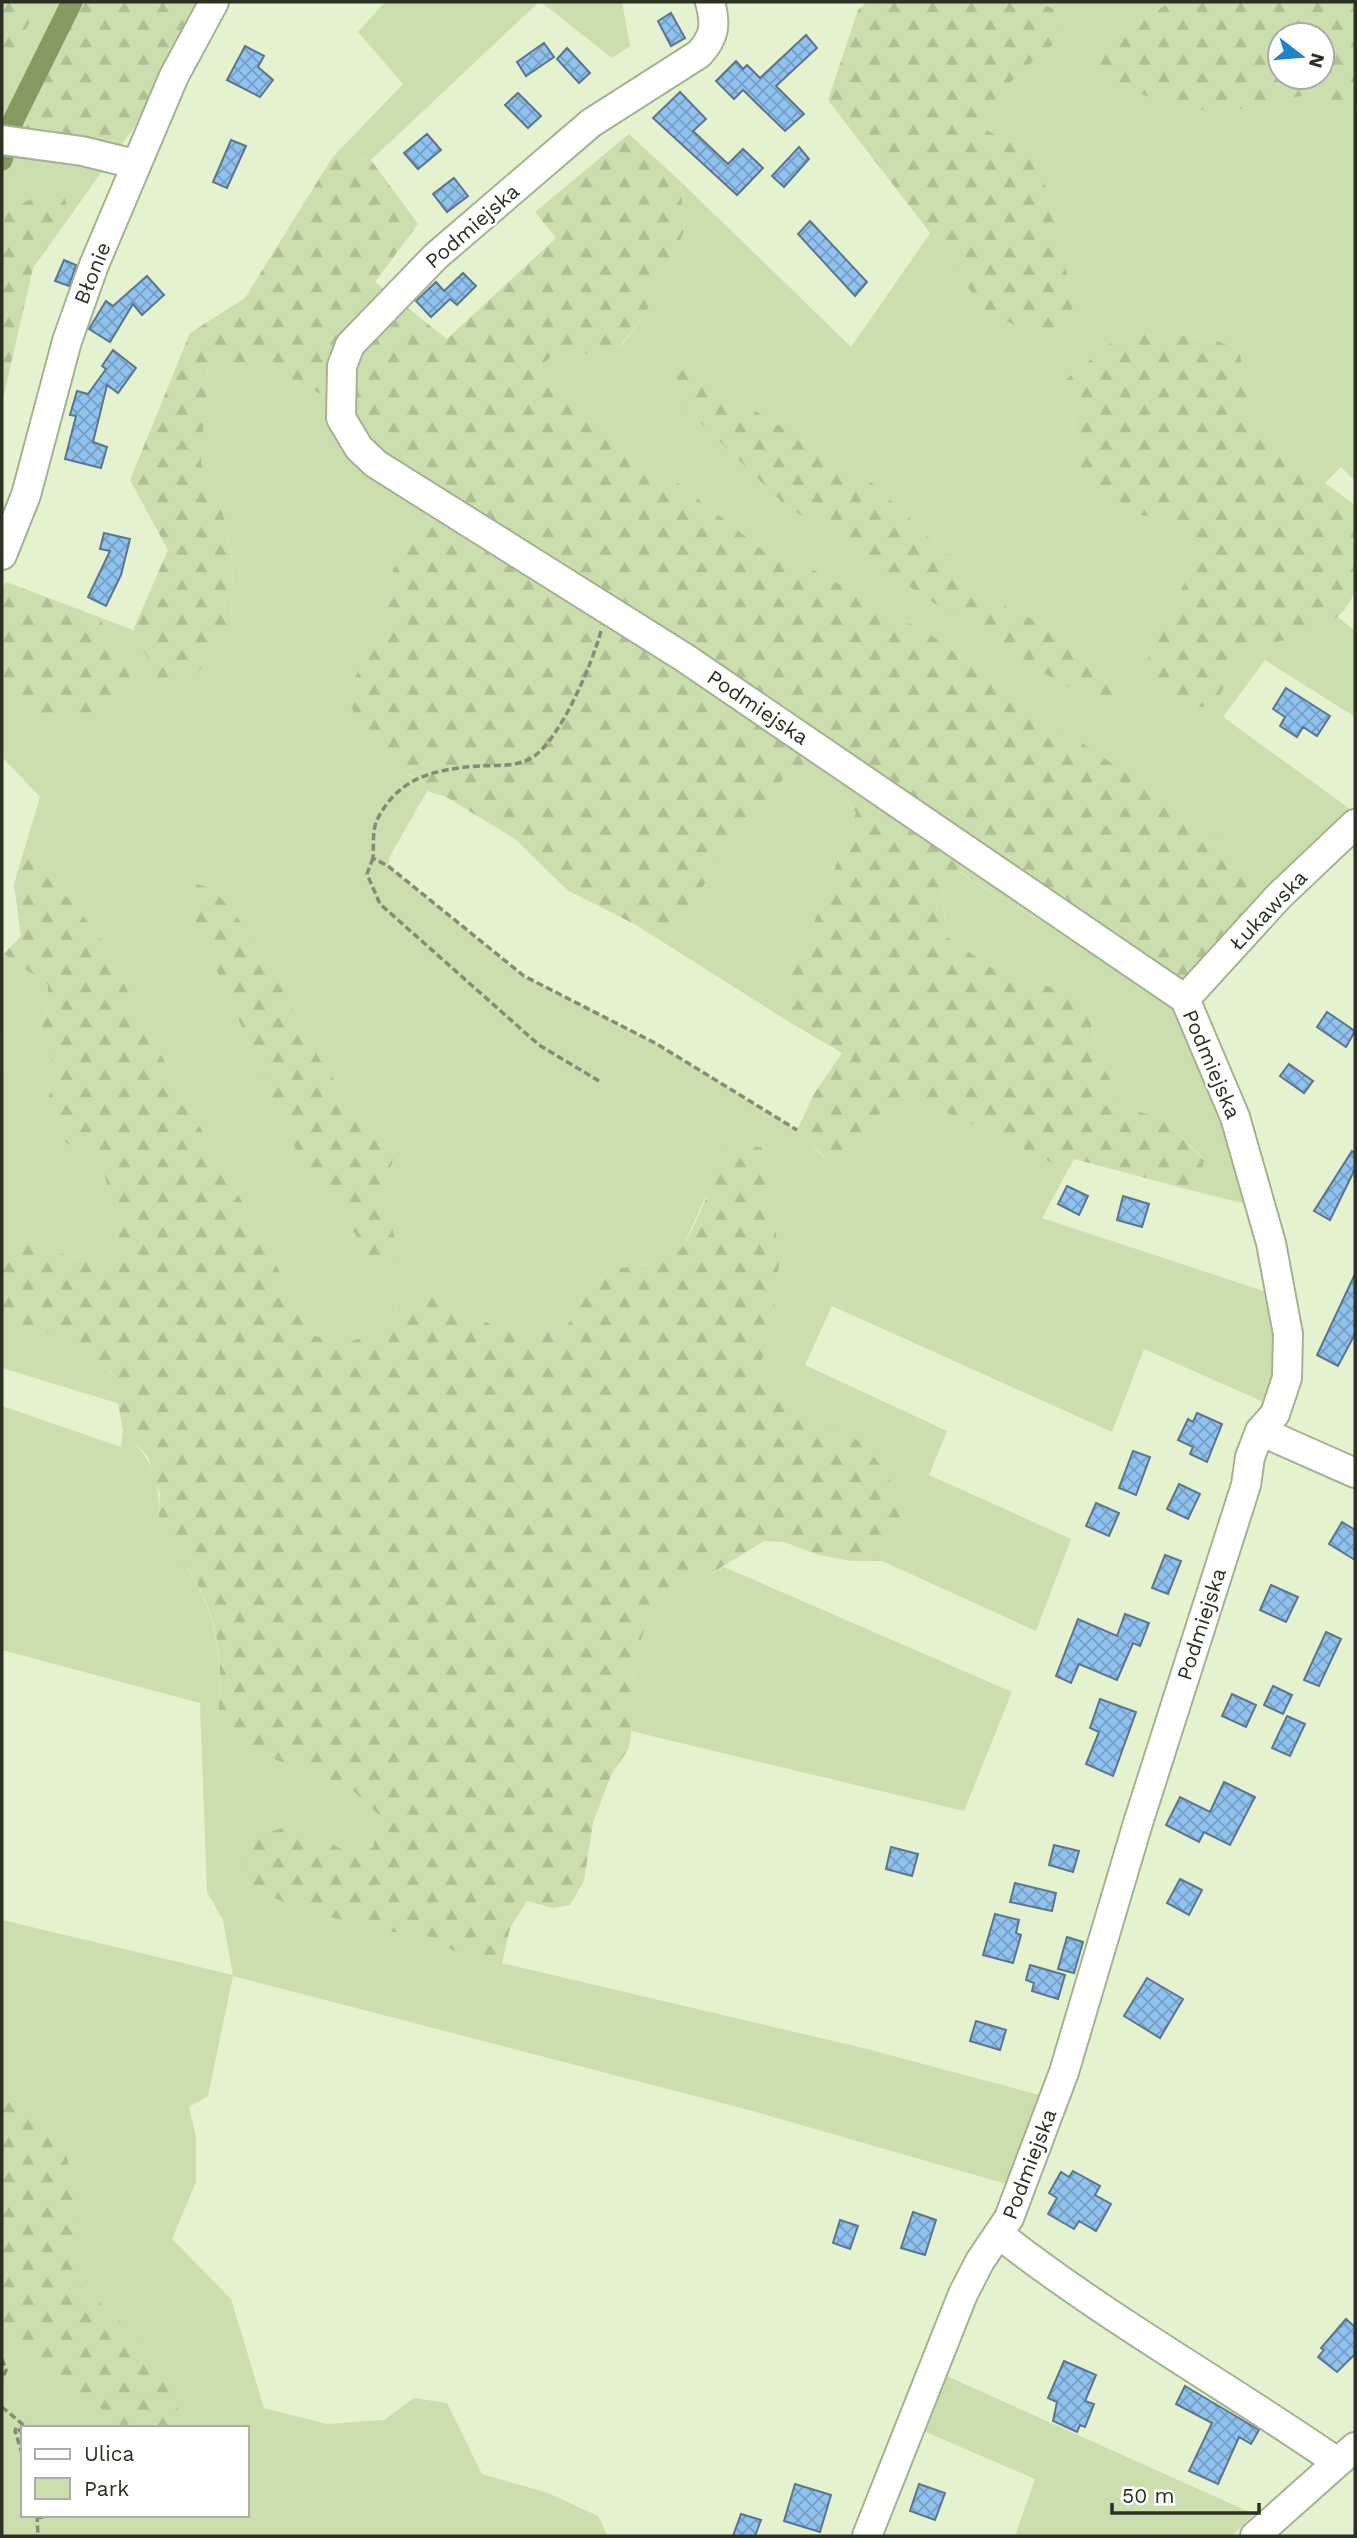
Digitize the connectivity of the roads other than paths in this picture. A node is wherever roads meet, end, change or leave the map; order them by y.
1 (214, 2) edge
2 (710, 2) edge
3 (7, 142) edge
4 (135, 164) junction
5 (2, 555) edge
6 (1355, 824) edge
7 (1185, 999) junction
8 (1260, 1431) junction
9 (1355, 1473) edge
10 (1000, 2235) junction
11 (1346, 2454) edge
12 (867, 2536) edge
13 (1255, 2536) edge

1 - 4 street, Błonie
2 - 7 street, Podmiejska
3 - 4 street
4 - 5 street, Błonie
6 - 7 street, Łukawska
7 - 8 street, Podmiejska
8 - 9 street
8 - 10 street, Podmiejska
10 - 11 street
10 - 12 street, Podmiejska
11 - 13 street

